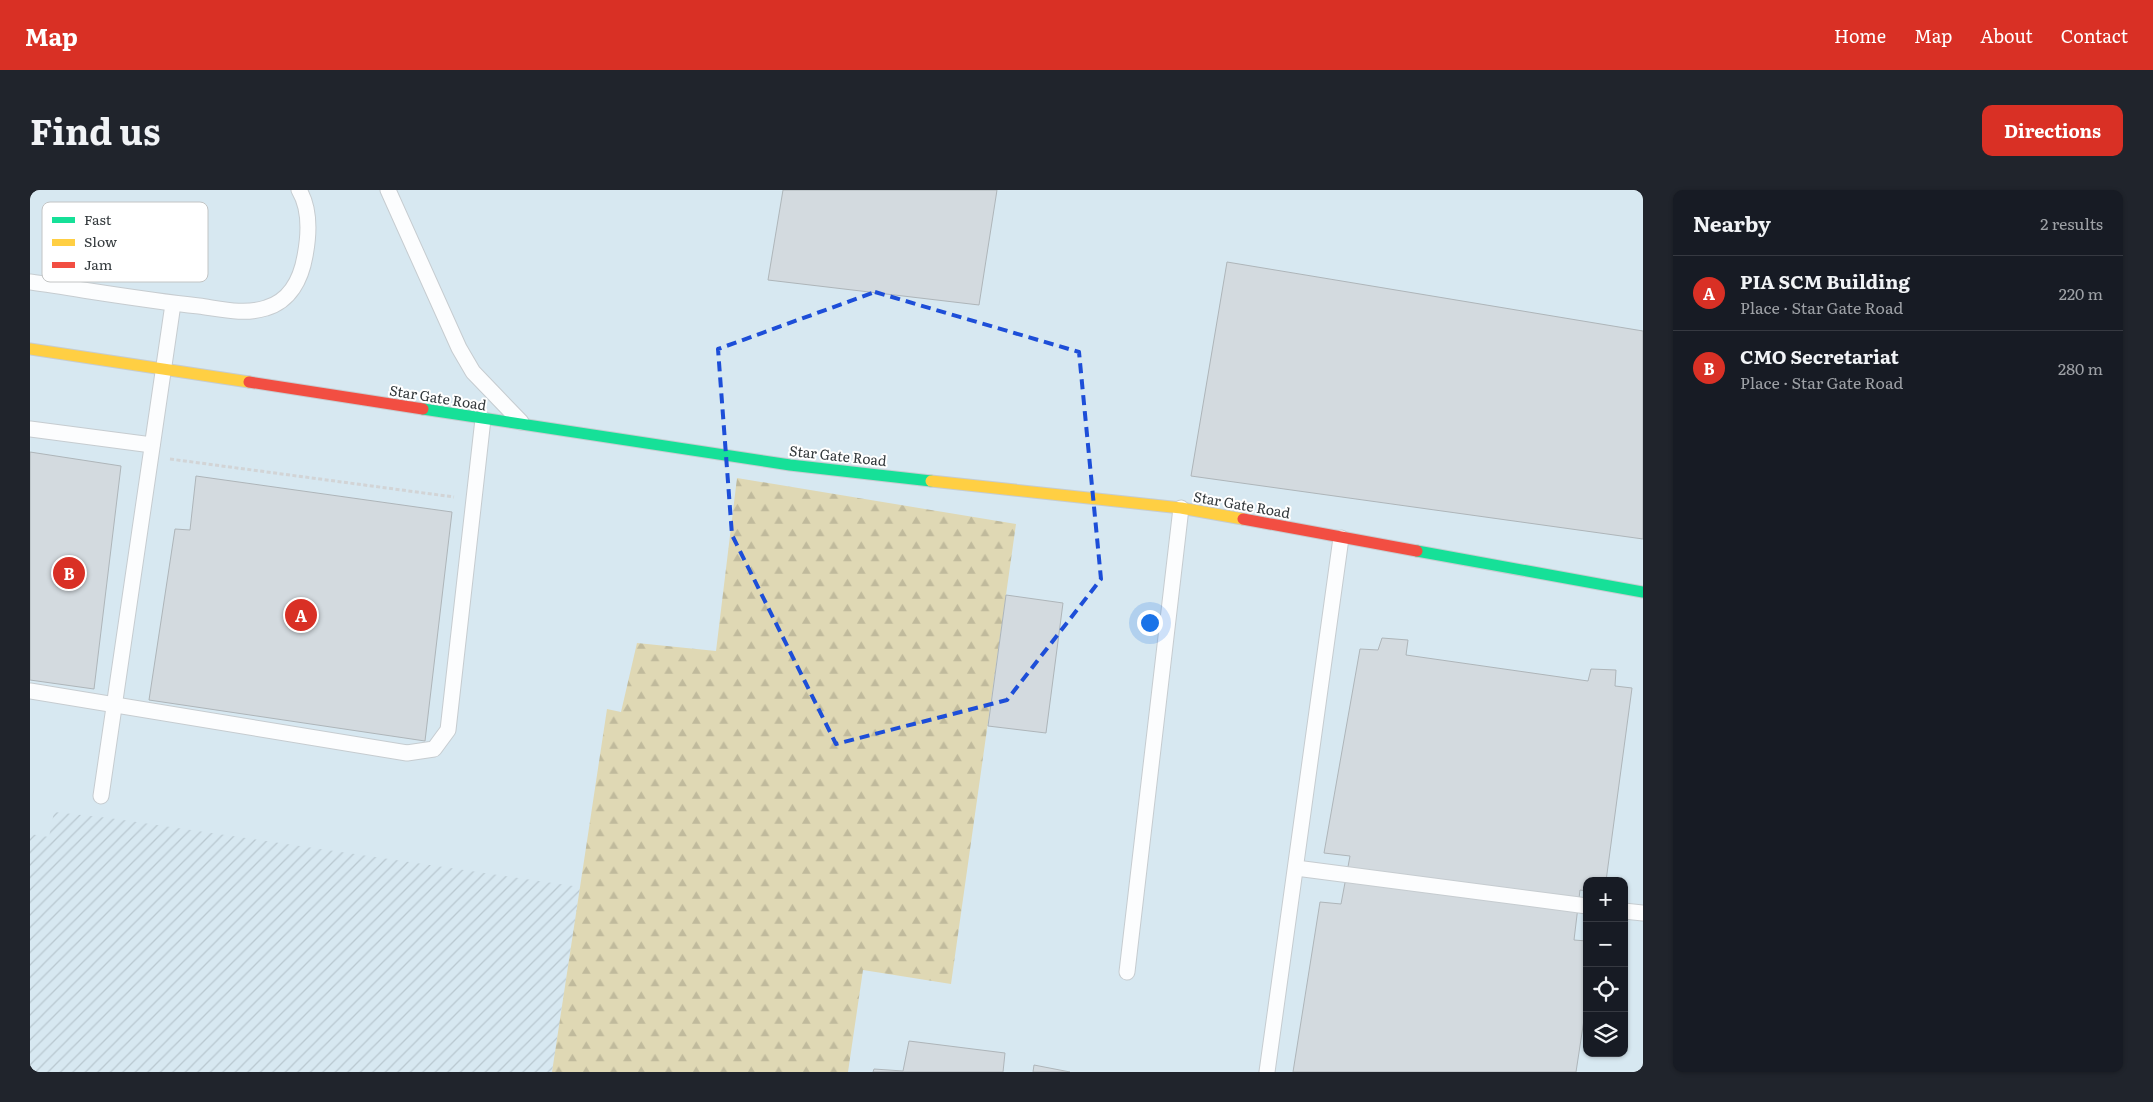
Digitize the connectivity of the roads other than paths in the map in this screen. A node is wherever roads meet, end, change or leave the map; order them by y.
1 (299, 190) edge
2 (388, 190) edge
3 (30, 282) edge
4 (173, 304) junction
5 (30, 349) edge
6 (162, 370) junction
7 (483, 419) junction
8 (523, 425) junction
9 (30, 429) edge
10 (151, 451) junction
11 (1181, 508) junction
12 (1341, 538) junction
13 (1643, 592) edge
14 (30, 692) edge
15 (114, 704) junction
16 (101, 796) dead end
17 (1296, 868) junction
18 (1583, 905) edge
19 (1628, 911) edge
20 (1643, 913) edge
21 (1127, 972) dead end
22 (1267, 1072) edge

1 - 4 lane
2 - 8 lane
3 - 4 lane
4 - 6 lane
5 - 6 street, Star Gate Road
6 - 7 street, Star Gate Road
6 - 10 lane
7 - 8 street, Star Gate Road
7 - 15 lane
8 - 11 street, Star Gate Road
9 - 10 lane
10 - 15 lane
11 - 12 street, Star Gate Road
11 - 21 lane
12 - 13 street, Star Gate Road
12 - 17 lane
14 - 15 lane
15 - 16 lane
17 - 18 lane
17 - 22 lane
19 - 20 lane

